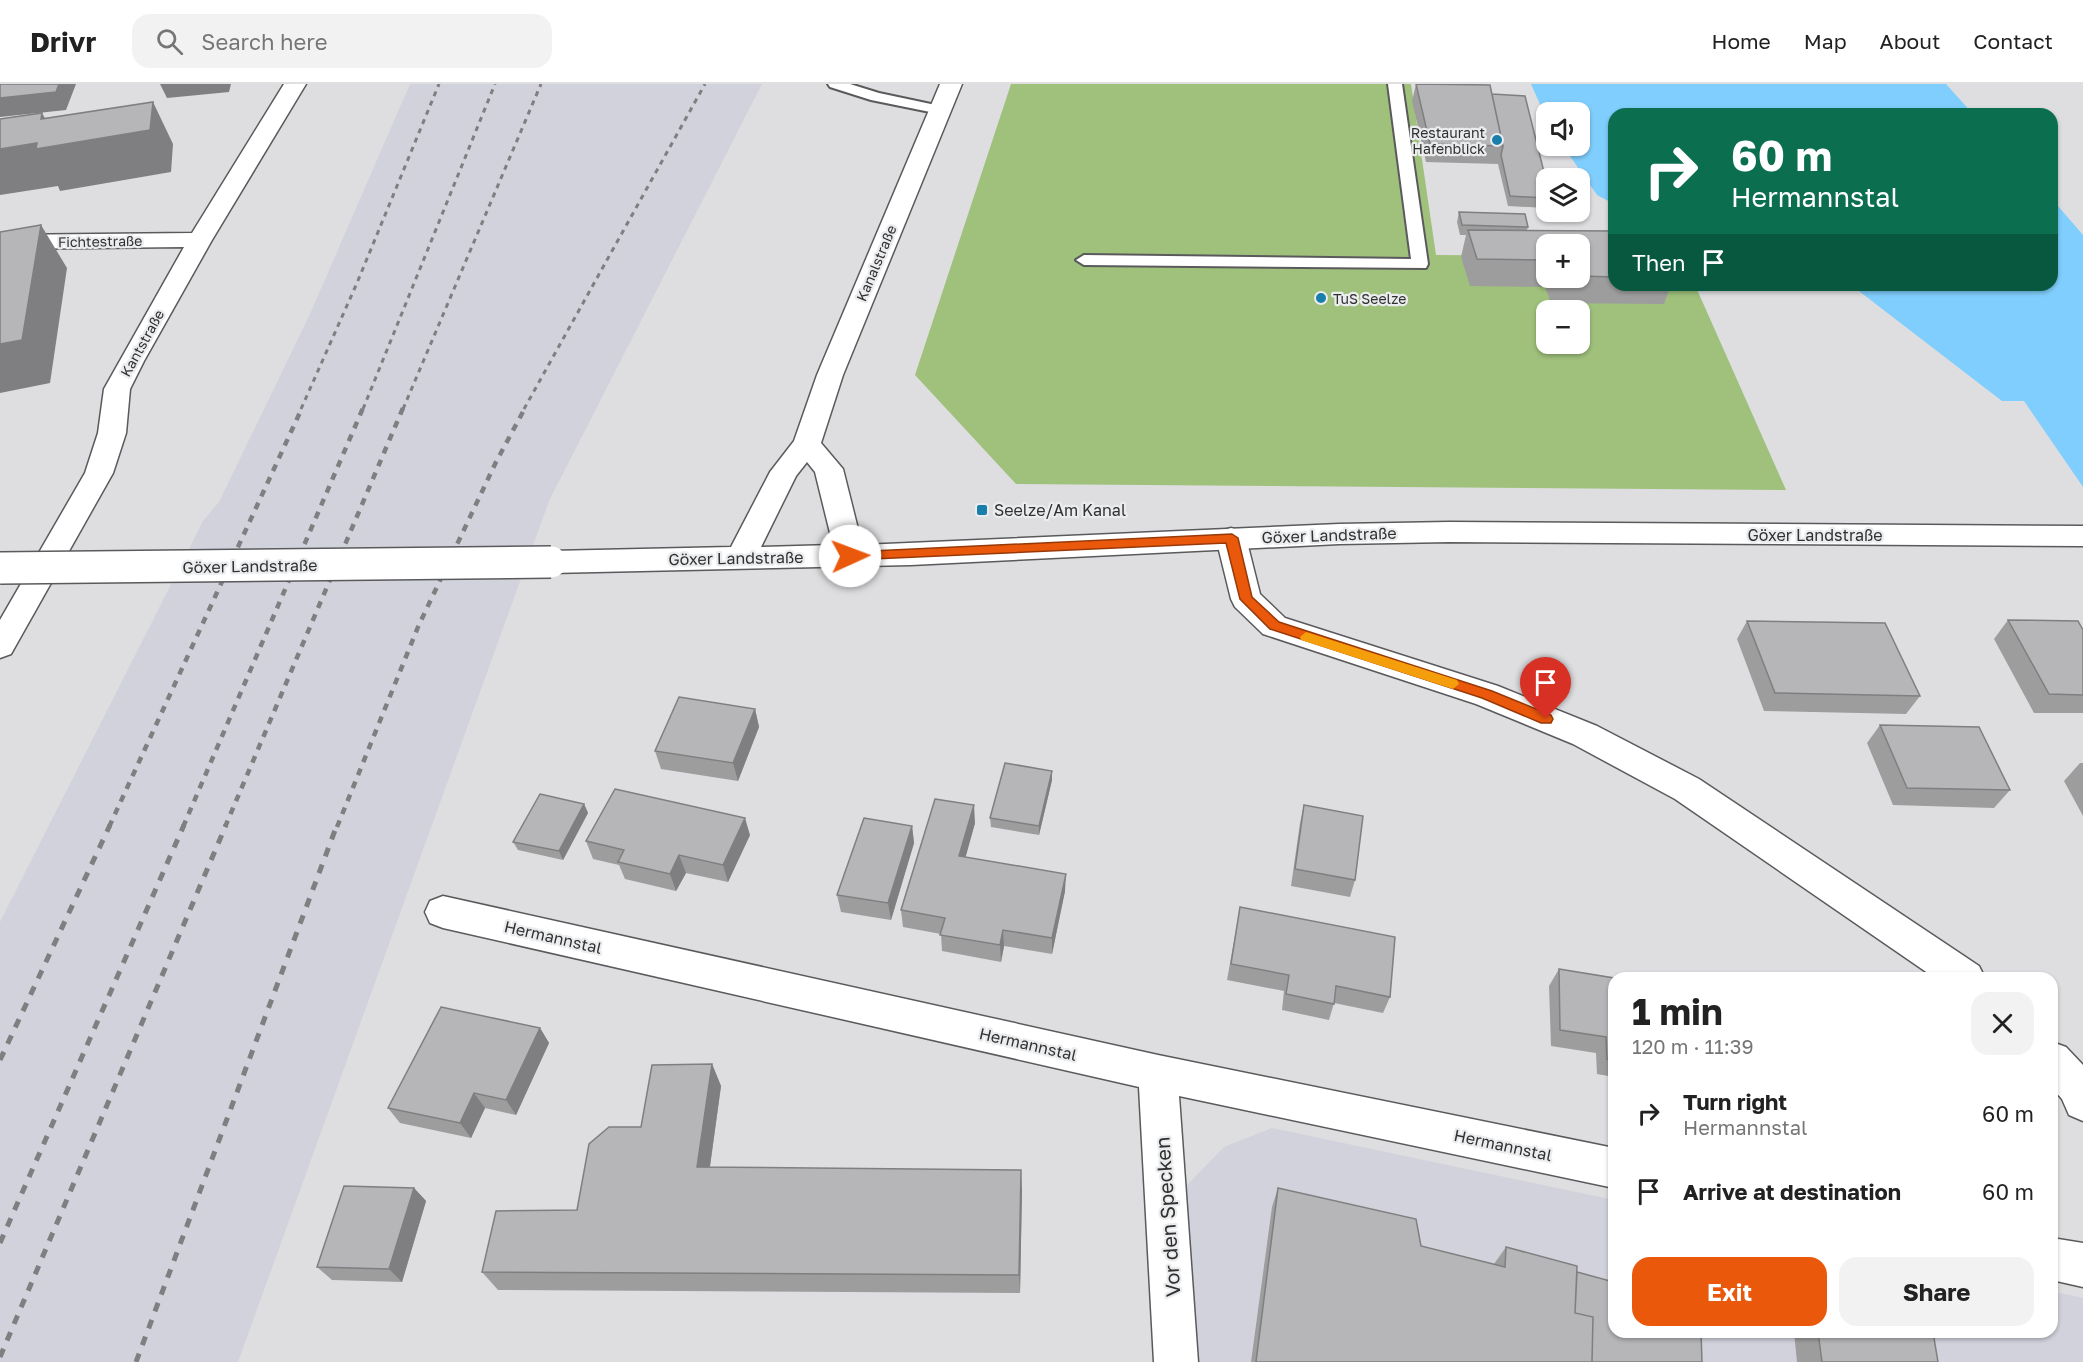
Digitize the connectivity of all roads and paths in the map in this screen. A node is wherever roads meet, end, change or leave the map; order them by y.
1 (295, 84) edge
2 (835, 84) edge
3 (951, 84) edge
4 (1395, 84) edge
5 (940, 110) junction
6 (200, 240) junction
7 (0, 242) edge
8 (1084, 260) dead end
9 (807, 444) junction
10 (2080, 536) edge
11 (1232, 538) junction
12 (850, 556) junction
13 (740, 558) junction
14 (0, 568) edge
15 (0, 646) edge
16 (443, 912) dead end
17 (1957, 972) edge
18 (2058, 1066) edge
19 (1158, 1073) junction
20 (2083, 1102) edge
21 (1608, 1167) edge
22 (2058, 1260) edge
23 (2083, 1265) edge
24 (1176, 1362) edge

1 - 6 street, Kantstraße
2 - 5 lane
3 - 5 street, Kanalstraße
4 - 8 lane
5 - 9 street, Kanalstraße
6 - 7 street, Fichtestraße
6 - 15 street, Kantstraße
9 - 12 street
9 - 13 street, Kanalstraße
10 - 11 street, Göxer Landstraße
11 - 12 street, Göxer Landstraße
11 - 17 street
12 - 13 street, Göxer Landstraße
13 - 14 street, Göxer Landstraße, bridge
16 - 19 street, Hermannstal
18 - 20 street
19 - 21 street, Hermannstal
19 - 24 street, Vor den Specken
22 - 23 street

